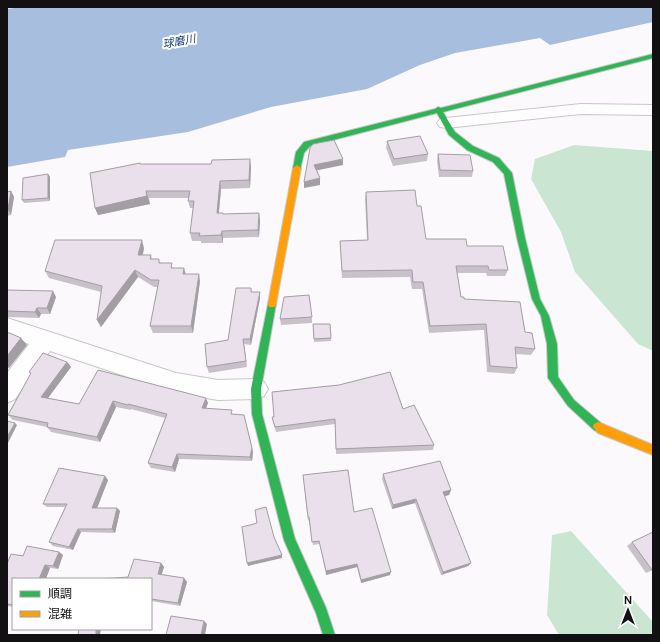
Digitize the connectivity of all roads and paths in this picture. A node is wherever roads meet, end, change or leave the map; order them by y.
1 (653, 56) edge
2 (653, 110) edge
3 (442, 116) junction
4 (7, 327) edge
5 (45, 339) junction
6 (256, 389) junction
7 (7, 392) edge
8 (653, 450) edge
9 (328, 635) edge

1 - 3 street
2 - 3 street
3 - 6 street
3 - 8 street
4 - 5 street
5 - 6 street
5 - 7 street
6 - 9 street

